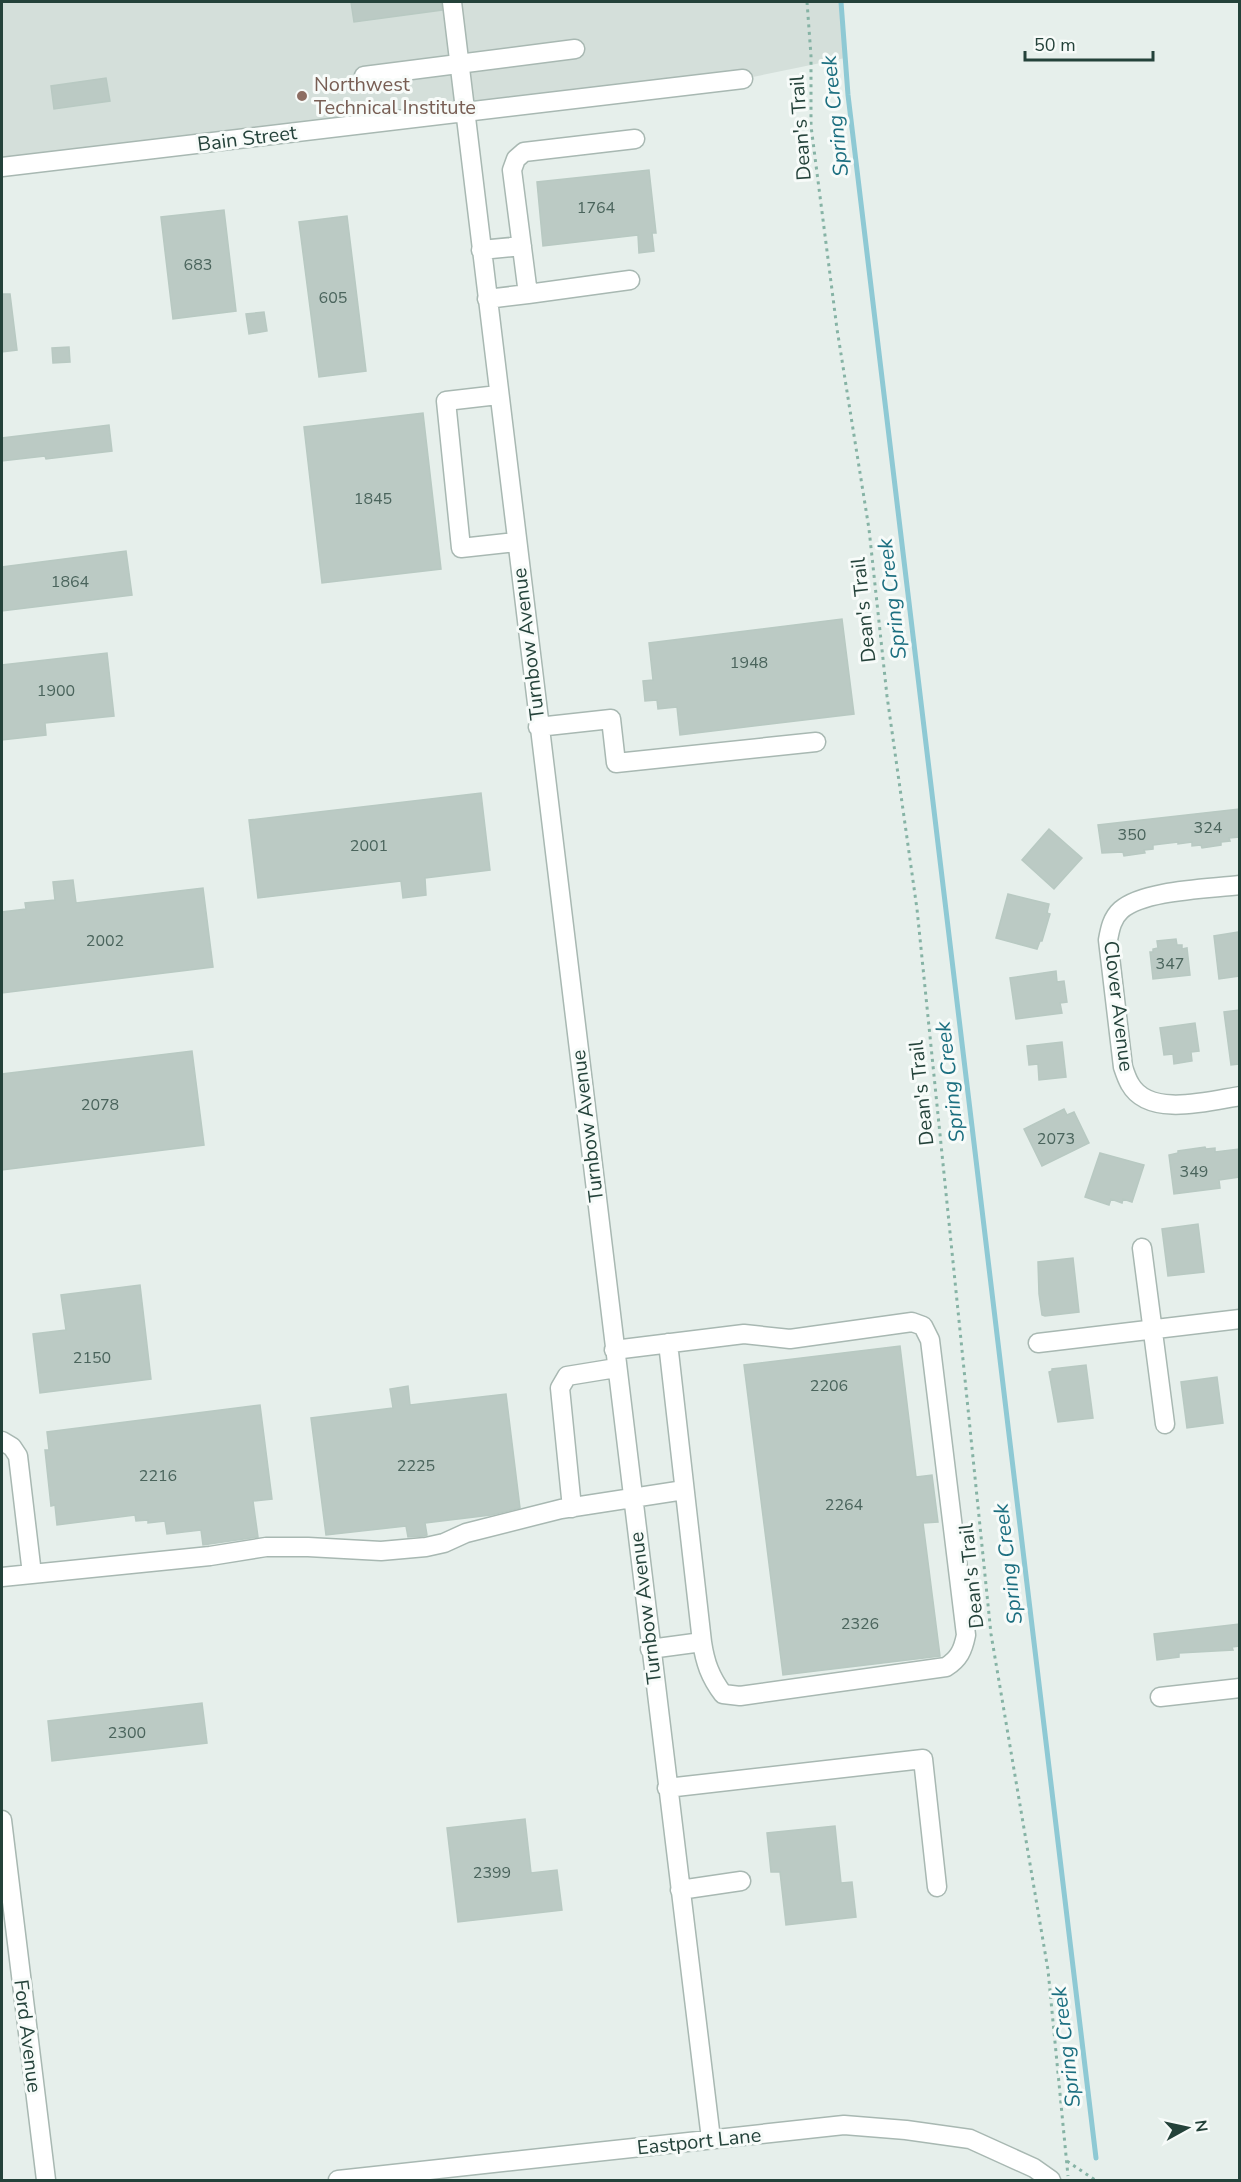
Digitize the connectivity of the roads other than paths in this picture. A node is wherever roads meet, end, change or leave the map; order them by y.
1 (452, 2) edge
2 (575, 49) dead end
3 (459, 65) junction
4 (364, 76) dead end
5 (743, 79) dead end
6 (464, 113) junction
7 (636, 139) dead end
8 (2, 167) edge
9 (522, 246) junction
10 (481, 250) junction
11 (630, 280) dead end
12 (528, 294) junction
13 (487, 299) junction
14 (498, 395) junction
15 (516, 542) junction
16 (538, 727) junction
17 (816, 742) dead end
18 (1239, 885) edge
19 (1239, 1096) edge
20 (1142, 1248) dead end
21 (1239, 1319) edge
22 (1152, 1331) junction
23 (668, 1343) junction
24 (1038, 1343) dead end
25 (614, 1350) junction
26 (616, 1368) junction
27 (1165, 1424) dead end
28 (2, 1441) edge
29 (684, 1490) junction
30 (632, 1497) junction
31 (572, 1508) junction
32 (32, 1574) junction
33 (2, 1577) edge
34 (702, 1642) junction
35 (650, 1649) junction
36 (1239, 1688) edge
37 (1160, 1697) dead end
38 (668, 1788) junction
39 (2, 1820) edge
40 (741, 1881) dead end
41 (937, 1887) dead end
42 (680, 1890) junction
43 (9, 1947) edge
44 (711, 2139) junction
45 (46, 2181) edge
46 (338, 2181) edge
47 (1051, 2181) edge

1 - 3 street, Turnbow Avenue
2 - 3 street
3 - 4 street
3 - 6 street, Turnbow Avenue
5 - 6 street, Bain Street
6 - 8 street, Bain Street
6 - 10 street, Turnbow Avenue
7 - 9 street
9 - 10 street
9 - 12 street
10 - 13 street, Turnbow Avenue
11 - 12 street
12 - 13 street
13 - 14 street, Turnbow Avenue
14 - 15 street, Turnbow Avenue
14 - 15 street
15 - 16 street, Turnbow Avenue
16 - 17 street
16 - 25 street, Turnbow Avenue
18 - 19 street, Clover Avenue
20 - 22 street
21 - 22 street
22 - 24 street
22 - 27 street
23 - 25 street
23 - 29 street
23 - 34 street
25 - 26 street, Turnbow Avenue
26 - 30 street, Turnbow Avenue
26 - 31 street
28 - 32 street
29 - 30 street
29 - 34 street
30 - 31 street
30 - 35 street, Turnbow Avenue
31 - 32 street
32 - 33 street
34 - 35 street
35 - 38 street, Turnbow Avenue
36 - 37 street
38 - 41 street
38 - 42 street, Turnbow Avenue
39 - 43 street, Ford Avenue
40 - 42 street
42 - 44 street, Turnbow Avenue
43 - 45 street, Ford Avenue
44 - 46 street, Eastport Lane
44 - 47 street, Eastport Lane

